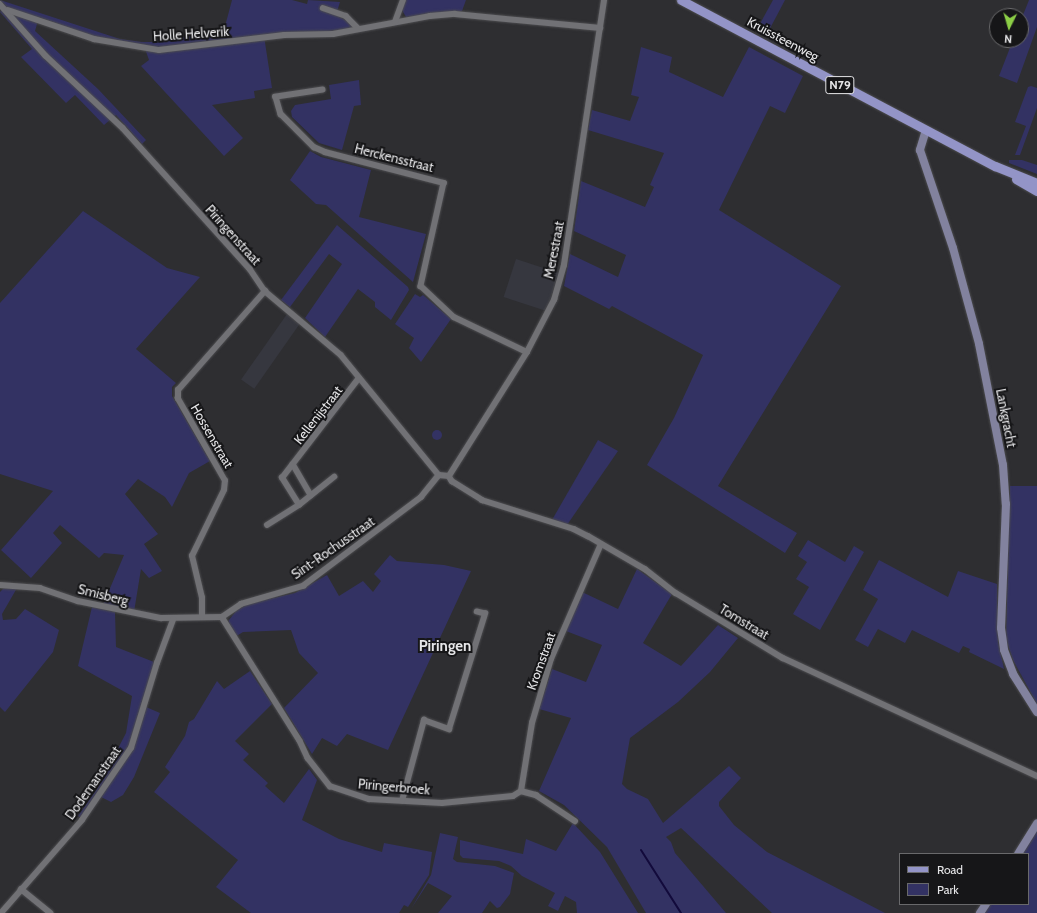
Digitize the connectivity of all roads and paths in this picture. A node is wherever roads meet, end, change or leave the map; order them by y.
1 (403, 0) edge
2 (604, 0) edge
3 (681, 0) edge
4 (0, 4) edge
5 (323, 8) dead end
6 (6, 9) junction
7 (395, 22) junction
8 (600, 28) junction
9 (359, 29) junction
10 (323, 90) dead end
11 (926, 130) junction
12 (1000, 169) junction
13 (1037, 183) edge
14 (1037, 191) edge
15 (265, 291) junction
16 (528, 352) junction
17 (359, 378) junction
18 (293, 464) junction
19 (439, 475) junction
20 (334, 476) dead end
21 (449, 476) junction
22 (312, 495) junction
23 (298, 505) junction
24 (267, 525) dead end
25 (601, 544) junction
26 (0, 585) edge
27 (477, 612) dead end
28 (202, 617) junction
29 (222, 617) junction
30 (173, 620) junction
31 (1037, 712) edge
32 (1037, 776) edge
33 (521, 791) junction
34 (402, 800) junction
35 (575, 821) dead end
36 (1037, 824) edge
37 (1019, 853) edge
38 (21, 889) junction
39 (1, 913) edge
40 (51, 913) edge

1 - 7 street
2 - 8 street, Merestraat
3 - 11 main road, Kruissteenweg / N79
4 - 6 street, Piringenstraat
5 - 9 street
6 - 9 street, Holle Helverik
6 - 15 street, Piringenstraat
7 - 8 street, Holle Helverik
7 - 9 street, Holle Helverik
8 - 16 street, Merestraat
10 - 16 street, Herckensstraat
11 - 12 main road, Kruissteenweg / N79
11 - 31 street, Lankgracht
12 - 13 main road, Kruissteenweg / N79
12 - 14 main road, Kruissteenweg / N79
15 - 17 street, Piringenstraat
15 - 28 street, Hossenstraat
16 - 21 street, Merestraat
17 - 18 street, Kellenijstraat
17 - 19 street, Piringenstraat
18 - 22 street
18 - 23 street, Kellenijstraat
19 - 21 street
19 - 29 street, Sint-Rochusstraat
20 - 22 street
21 - 25 street, Tomstraat
22 - 23 street
23 - 24 street
25 - 32 street, Tomstraat
25 - 33 street, Kromstraat
26 - 30 street, Smisberg
27 - 34 street
28 - 29 street
28 - 30 street, Smisberg
29 - 34 street, Piringerbroek
30 - 38 street, Dodemanstraat
33 - 34 street, Piringerbroek
33 - 35 street
36 - 37 street
38 - 39 street, Dodemanstraat
38 - 40 street

